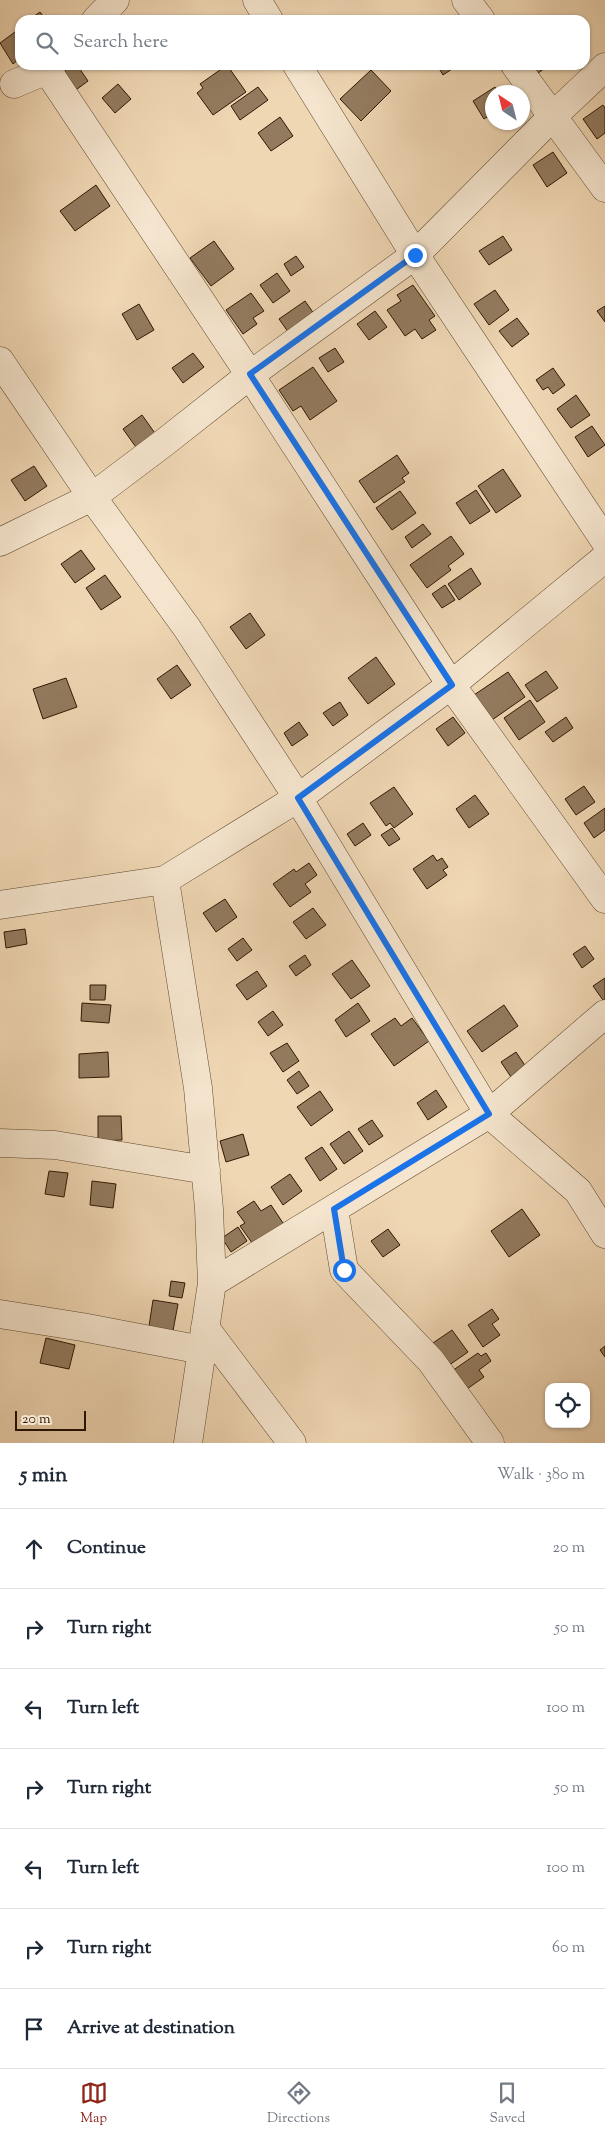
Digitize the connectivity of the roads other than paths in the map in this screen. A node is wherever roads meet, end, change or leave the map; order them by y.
1 (115, 0) edge
2 (257, 0) edge
3 (466, 0) edge
4 (101, 15) edge
5 (266, 15) edge
6 (477, 15) edge
7 (605, 67) edge
8 (46, 70) edge
9 (51, 70) edge
10 (300, 70) edge
11 (519, 70) edge
12 (14, 84) dead end
13 (553, 116) junction
14 (605, 188) edge
15 (415, 255) junction
16 (0, 361) edge
17 (250, 374) junction
18 (92, 497) junction
19 (605, 541) edge
20 (0, 542) edge
21 (605, 558) edge
22 (452, 685) junction
23 (298, 798) junction
24 (165, 880) junction
25 (605, 900) edge
26 (0, 905) edge
27 (605, 1014) edge
28 (489, 1114) junction
29 (0, 1143) edge
30 (206, 1170) junction
31 (334, 1209) junction
32 (605, 1234) edge
33 (212, 1283) junction
34 (0, 1314) edge
35 (203, 1339) junction
36 (188, 1443) edge
37 (292, 1443) edge
38 (490, 1443) edge

1 - 4 street
2 - 5 street
3 - 6 street
7 - 13 street
8 - 12 street
9 - 17 street
10 - 15 street
11 - 13 street
13 - 14 street
13 - 15 street
15 - 17 street
15 - 19 street
16 - 18 street
17 - 18 street
17 - 22 street
18 - 20 street
18 - 23 street
21 - 22 street
22 - 23 street
22 - 25 street
23 - 24 street
23 - 28 street
24 - 26 street
24 - 30 street
27 - 28 street
28 - 31 street
28 - 32 street
29 - 30 street
30 - 33 street
31 - 33 street
31 - 38 street
33 - 35 street
34 - 35 street
35 - 36 street
35 - 37 street

